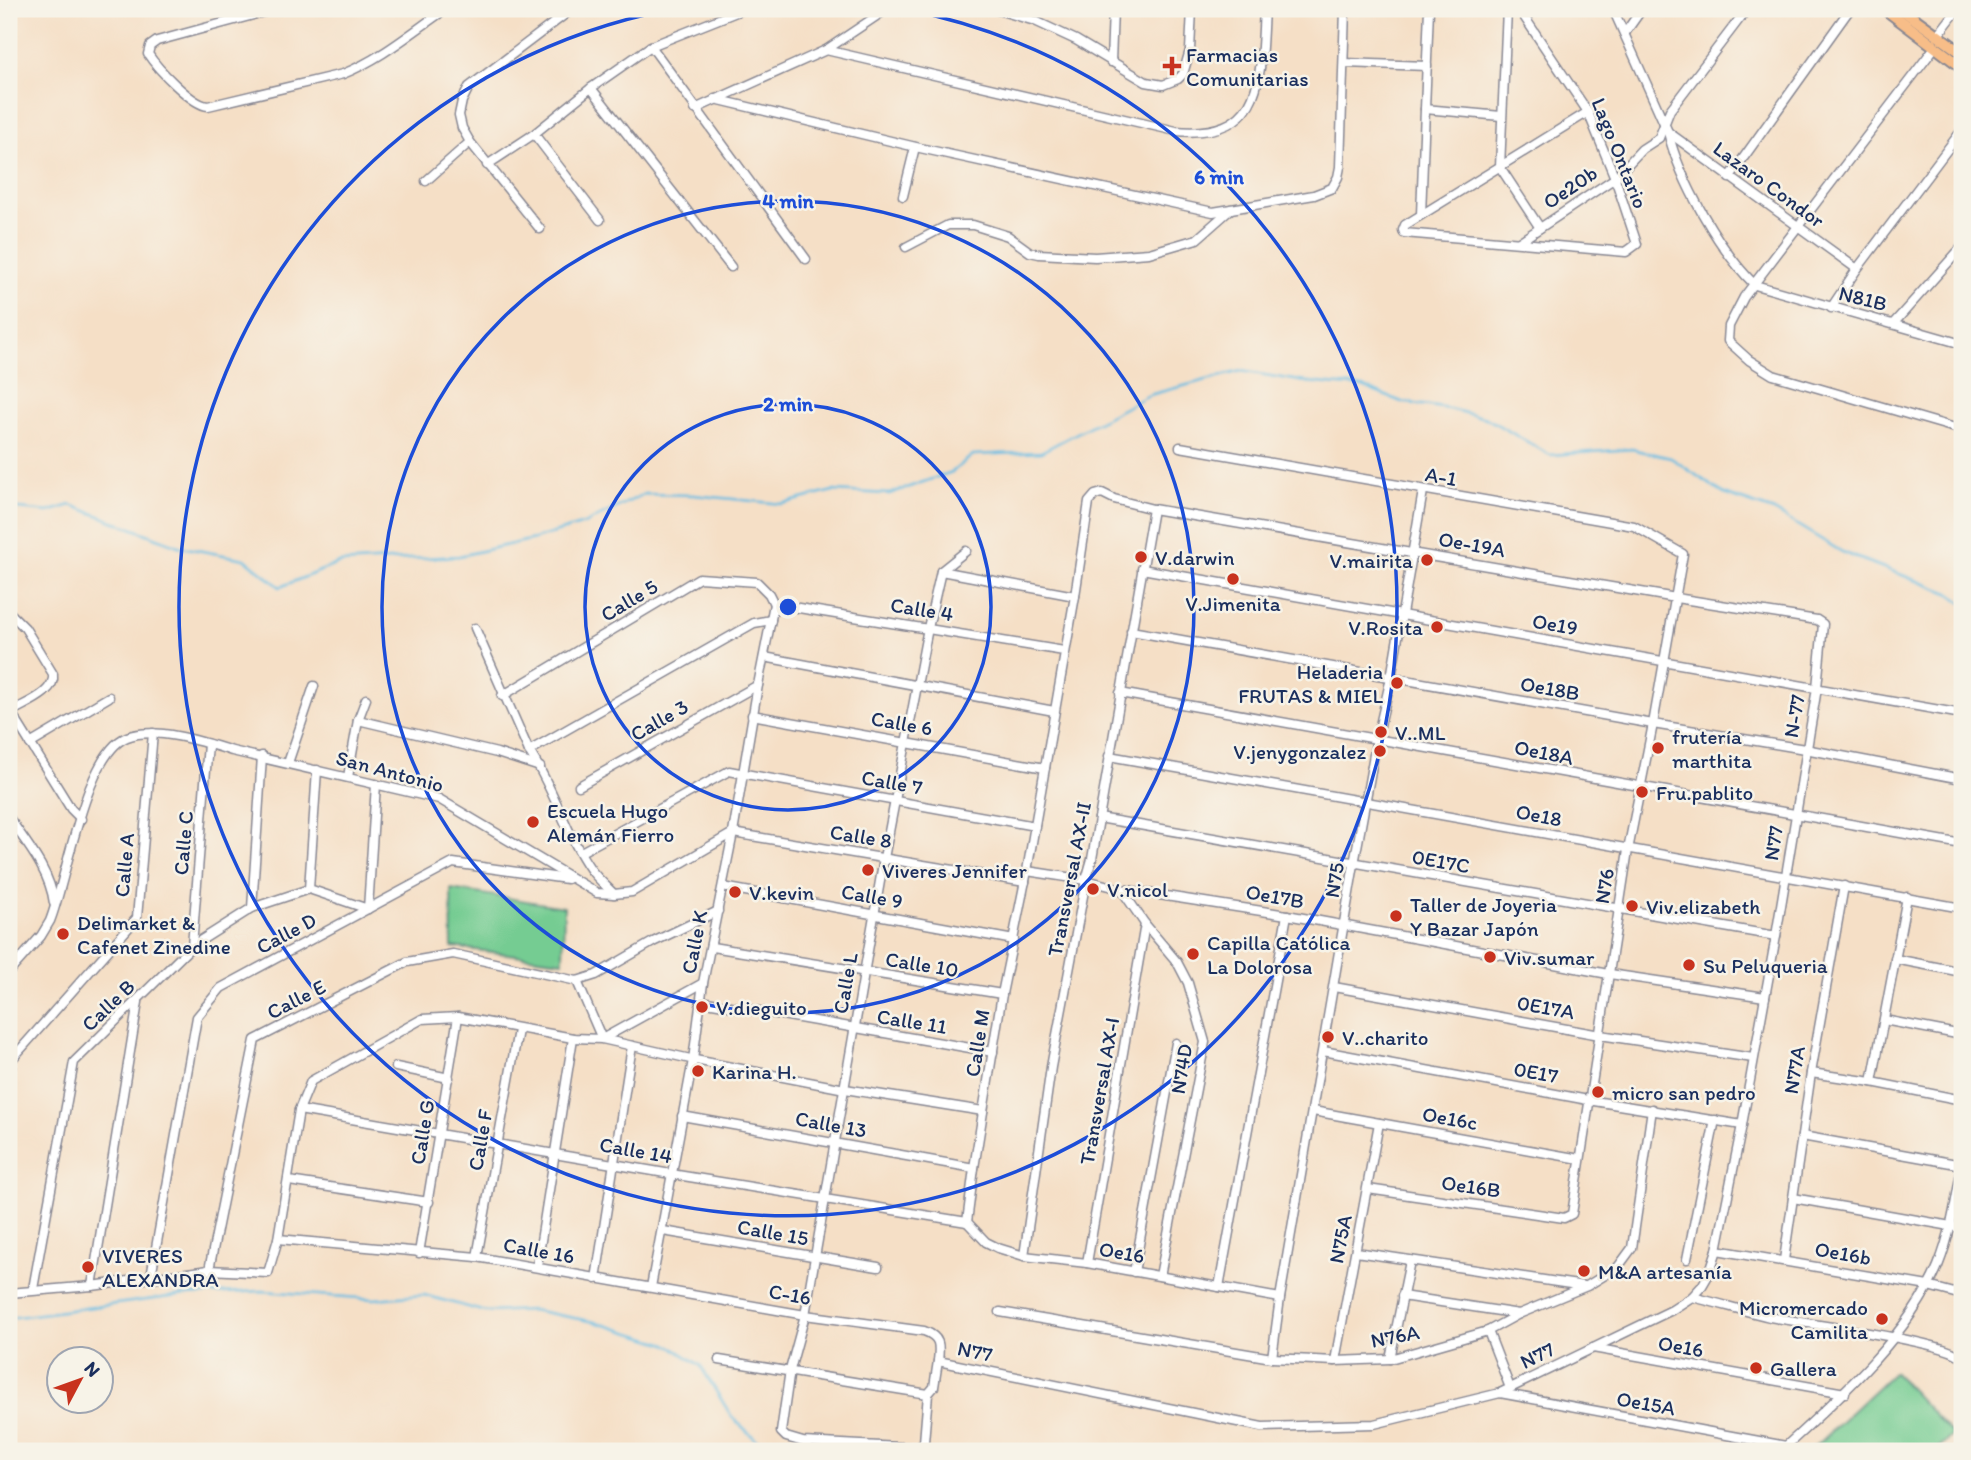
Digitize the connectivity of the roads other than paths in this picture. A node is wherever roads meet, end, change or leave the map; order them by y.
1 (275, 9) edge
2 (446, 9) edge
3 (572, 9) edge
4 (744, 9) edge
5 (887, 9) edge
6 (994, 9) edge
7 (1035, 9) edge
8 (1113, 9) edge
9 (1192, 9) edge
10 (1264, 9) edge
11 (1345, 9) edge
12 (1429, 9) edge
13 (1507, 9) edge
14 (1519, 9) edge
15 (1613, 9) edge
16 (1642, 9) edge
17 (1747, 9) edge
18 (1850, 9) edge
19 (1885, 9) edge
20 (1901, 9) edge
21 (1958, 9) edge
22 (1035, 21) junction
23 (1625, 33) junction
24 (1938, 35) junction
25 (651, 46) junction
26 (1935, 47) junction
27 (826, 50) junction
28 (1962, 53) edge
29 (1111, 62) junction
30 (1344, 63) junction
31 (1427, 66) junction
32 (1962, 67) edge
33 (590, 88) junction
34 (715, 99) junction
35 (695, 109) junction
36 (1425, 109) junction
37 (1588, 112) junction
38 (1501, 116) junction
39 (1666, 129) junction
40 (1962, 130) edge
41 (534, 134) junction
42 (470, 142) junction
43 (915, 147) junction
44 (486, 165) junction
45 (1500, 167) junction
46 (1618, 175) junction
47 (1729, 178) junction
48 (426, 181) dead end
49 (903, 196) dead end
50 (1231, 209) junction
51 (1421, 215) junction
52 (600, 220) dead end
53 (1797, 226) junction
54 (1540, 228) junction
55 (540, 229) dead end
56 (1519, 243) junction
57 (906, 247) dead end
58 (1962, 247) edge
59 (806, 259) dead end
60 (730, 267) dead end
61 (1857, 269) junction
62 (1755, 285) junction
63 (1831, 308) junction
64 (1893, 324) junction
65 (1962, 344) edge
66 (1962, 414) edge
67 (1960, 429) edge
68 (1180, 447) dead end
69 (1423, 491) junction
70 (1153, 509) junction
71 (965, 551) dead end
72 (1414, 552) junction
73 (1682, 561) joint
74 (1142, 569) junction
75 (942, 571) junction
76 (1075, 596) junction
77 (1676, 598) junction
78 (774, 604) junction
79 (9, 612) edge
80 (1401, 614) junction
81 (771, 620) junction
82 (1824, 624) joint
83 (475, 628) dead end
84 (928, 628) junction
85 (1131, 631) junction
86 (1065, 651) junction
87 (764, 657) junction
88 (1665, 661) junction
89 (1391, 678) junction
90 (758, 685) junction
91 (314, 686) dead end
92 (917, 687) junction
93 (1816, 688) junction
94 (1120, 693) junction
95 (502, 696) junction
96 (108, 697) dead end
97 (366, 699) dead end
98 (10, 710) edge
99 (1054, 711) junction
100 (1962, 714) edge
101 (752, 715) junction
102 (358, 720) junction
103 (1653, 724) junction
104 (153, 733) junction
105 (1377, 738) junction
106 (906, 741) junction
107 (30, 744) junction
108 (208, 744) junction
109 (1805, 749) junction
110 (528, 751) junction
111 (1109, 756) junction
112 (262, 757) junction
113 (288, 763) junction
114 (540, 767) junction
115 (1045, 768) junction
116 (317, 770) junction
117 (743, 773) junction
118 (348, 777) junction
119 (1962, 779) edge
120 (376, 784) junction
121 (579, 786) dead end
122 (1640, 788) junction
123 (1366, 800) junction
124 (897, 801) junction
125 (1795, 814) junction
126 (9, 818) edge
127 (81, 818) junction
128 (1099, 818) junction
129 (1035, 825) junction
130 (733, 833) junction
131 (1962, 844) edge
132 (1628, 850) junction
133 (580, 852) junction
134 (884, 858) junction
135 (1354, 864) junction
136 (1027, 871) junction
137 (592, 872) junction
138 (1786, 875) junction
139 (572, 880) junction
140 (1086, 880) junction
141 (1025, 882) junction
142 (582, 885) junction
143 (1844, 886) junction
144 (723, 887) junction
145 (309, 889) junction
146 (1121, 889) junction
147 (614, 894) junction
148 (1907, 897) junction
149 (55, 906) junction
150 (252, 908) junction
151 (1962, 908) edge
152 (368, 909) junction
153 (1618, 910) junction
154 (718, 911) junction
155 (875, 914) junction
156 (1287, 915) junction
157 (1145, 924) junction
158 (1344, 926) junction
159 (1776, 936) junction
160 (1014, 940) junction
161 (192, 946) junction
162 (712, 947) junction
163 (1895, 959) junction
164 (9, 972) edge
165 (864, 972) junction
166 (1962, 972) edge
167 (1609, 974) junction
168 (577, 981) junction
169 (703, 983) junction
170 (1334, 987) junction
171 (1002, 994) junction
172 (1765, 997) junction
173 (701, 1001) junction
174 (138, 1002) junction
175 (458, 1017) junction
176 (1884, 1020) junction
177 (854, 1029) junction
178 (518, 1030) junction
179 (1600, 1035) junction
180 (1962, 1035) edge
181 (573, 1038) junction
182 (602, 1039) junction
183 (1176, 1043) dead end
184 (632, 1046) junction
185 (1323, 1051) junction
186 (993, 1052) junction
187 (1753, 1058) junction
188 (693, 1060) junction
189 (396, 1067) dead end
190 (1811, 1073) junction
191 (449, 1078) junction
192 (9, 1079) edge
193 (1872, 1082) junction
194 (845, 1089) junction
195 (1588, 1100) junction
196 (1962, 1100) edge
197 (1652, 1109) junction
198 (299, 1110) junction
199 (984, 1111) junction
200 (1313, 1111) junction
201 (682, 1116) junction
202 (1715, 1120) junction
203 (1379, 1123) junction
204 (1742, 1125) junction
205 (440, 1133) junction
206 (1802, 1136) junction
207 (834, 1142) junction
208 (497, 1145) junction
209 (556, 1153) junction
210 (1580, 1159) junction
211 (614, 1164) junction
212 (1962, 1166) edge
213 (974, 1168) junction
214 (671, 1174) junction
215 (289, 1181) junction
216 (1368, 1189) junction
217 (824, 1198) junction
218 (1793, 1198) junction
219 (429, 1202) junction
220 (1568, 1217) joint
221 (967, 1222) junction
222 (1951, 1226) junction
223 (1962, 1228) edge
224 (663, 1231) junction
225 (278, 1238) junction
226 (1717, 1250) junction
227 (1356, 1252) junction
228 (419, 1253) junction
229 (1024, 1255) junction
230 (477, 1257) junction
231 (814, 1257) junction
232 (1687, 1259) dead end
233 (1784, 1260) junction
234 (1410, 1261) junction
235 (1087, 1263) junction
236 (537, 1266) junction
237 (878, 1266) dead end
238 (209, 1269) junction
239 (1134, 1272) junction
240 (151, 1276) junction
241 (1160, 1276) junction
242 (597, 1279) junction
243 (92, 1286) junction
244 (1587, 1286) junction
245 (1928, 1286) junction
246 (651, 1287) junction
247 (1219, 1287) junction
248 (33, 1289) junction
249 (9, 1293) edge
250 (1962, 1295) edge
251 (1402, 1296) junction
252 (1692, 1297) junction
253 (1280, 1298) junction
254 (1000, 1312) dead end
255 (1519, 1314) junction
256 (805, 1315) junction
257 (924, 1331) joint
258 (1489, 1331) junction
259 (1894, 1337) junction
260 (1593, 1348) junction
261 (1272, 1358) junction
262 (1962, 1358) edge
263 (1390, 1359) junction
264 (719, 1360) dead end
265 (938, 1361) junction
266 (1335, 1362) junction
267 (790, 1370) junction
268 (1510, 1388) junction
269 (1845, 1393) junction
270 (928, 1394) junction
271 (1500, 1394) junction
272 (1786, 1446) junction
273 (1777, 1451) edge

1 - 2 street
3 - 42 street
4 - 25 street
5 - 27 street
6 - 22 street
7 - 22 street
8 - 29 street
9 - 29 street
10 - 27 street
11 - 30 street
12 - 31 street
13 - 38 street
14 - 37 street, Lago Ontario
15 - 23 street
16 - 23 street
17 - 39 street
18 - 47 street
19 - 26 main road
20 - 24 main road
21 - 24 street
22 - 29 street
23 - 39 street
24 - 28 main road
25 - 33 street
25 - 35 street
26 - 32 main road
26 - 53 street
27 - 34 street
30 - 31 street
30 - 50 street
31 - 36 street
33 - 41 street
33 - 60 street
34 - 35 street
34 - 43 street
35 - 59 street
36 - 38 street
36 - 51 street
37 - 45 street
37 - 46 street, Lago Ontario
38 - 45 street
39 - 46 street, Oe20b
39 - 47 street, Lazaro Condor
39 - 62 street
40 - 61 street
41 - 44 street
41 - 52 street
42 - 44 street
42 - 48 street
43 - 49 street
43 - 50 street
44 - 55 street
45 - 51 street
45 - 54 street
46 - 54 street, Oe20b
46 - 56 street, Lago Ontario
47 - 53 street, Lazaro Condor
50 - 57 street
51 - 56 street
53 - 61 street, Lazaro Condor
53 - 62 street
54 - 56 street, Oe20b
58 - 64 street
61 - 63 street
62 - 63 street, N81B
62 - 67 street
63 - 64 street, N81B
64 - 65 street, N81B
66 - 67 street
68 - 69 street, A-1
69 - 72 street, N75
69 - 73 street, A-1
70 - 72 street, Oe-19A
70 - 74 street, Transversal AX-II
70 - 76 street, Oe-19A
71 - 75 street
72 - 77 street, Oe-19A
72 - 80 street, N75
73 - 77 street, N76
74 - 80 street, Oe19
74 - 85 street, Transversal AX-II
75 - 76 street
75 - 84 street, Calle L
76 - 86 street
77 - 82 street, Oe-19A
77 - 88 street, N76
78 - 81 street, Calle K
78 - 84 street, Calle 4
78 - 95 street, Calle 5
79 - 98 street
80 - 88 street, Oe19
80 - 89 street, N75
81 - 87 street, Calle K
81 - 110 street
82 - 93 street, N-77
83 - 95 street
84 - 86 street, Calle 4
84 - 92 street, Calle L
85 - 89 street, Oe18B
85 - 94 street, Transversal AX-II
86 - 99 street
87 - 90 street, Calle K
87 - 92 street
88 - 93 street, Oe19
88 - 103 street, N76
89 - 103 street, Oe18B
89 - 105 street, N75
90 - 101 street, Calle K
90 - 121 street, Calle 3
91 - 113 street
92 - 99 street
92 - 106 street, Calle L
93 - 100 street, Oe19
93 - 109 street, N-77
94 - 105 street, Oe18A
94 - 111 street, Transversal AX-II
95 - 110 street
96 - 107 street
97 - 102 street
98 - 107 street
99 - 115 street
101 - 106 street, Calle 6
101 - 117 street, Calle K
102 - 114 street
102 - 118 street
103 - 109 street, Oe18B
103 - 122 street, N76
104 - 108 street, San Antonio
104 - 127 street, San Antonio
104 - 192 street, Calle A
105 - 122 street, Oe18A
105 - 123 street, N75
106 - 115 street, Calle 6
106 - 124 street, Calle L
107 - 127 street
108 - 112 street, San Antonio
108 - 161 street, Calle C
109 - 119 street, Oe18B
109 - 125 street, N-77
110 - 114 street
111 - 123 street, Oe18
111 - 128 street, Transversal AX-II
112 - 113 street, San Antonio
112 - 150 street
113 - 116 street, San Antonio
114 - 133 street
115 - 129 street
116 - 118 street, San Antonio
116 - 145 street
117 - 124 street, Calle 7
117 - 130 street, Calle K
117 - 133 street
118 - 120 street, San Antonio
120 - 139 street, San Antonio
120 - 152 street
122 - 125 street, Oe18A
122 - 132 street, N76
123 - 132 street, Oe18
123 - 135 street, N75
124 - 129 street, Calle 7
124 - 134 street, Calle L
125 - 131 street, Oe18A
125 - 138 street, N77
126 - 149 street
127 - 149 street
128 - 135 street, 0E17C
128 - 140 street, Transversal AX-II
129 - 136 street
130 - 134 street, Calle 8
130 - 144 street, Calle K
130 - 147 street
132 - 138 street, Oe18
132 - 153 street, N76
133 - 137 street
134 - 141 street, Calle 8
134 - 155 street, Calle L
135 - 153 street, 0E17C
135 - 158 street, N75
136 - 140 street, Oe17B
136 - 141 street, Calle M
137 - 142 street
137 - 147 street
138 - 143 street, Oe18
138 - 159 street, N77
139 - 142 street, San Antonio
139 - 152 street, Calle D
140 - 146 street, Oe17B
140 - 229 street, Transversal AX-II
141 - 160 street, Calle M
142 - 147 street, San Antonio
143 - 148 street, Oe18
143 - 190 street, N77A
144 - 154 street, Calle K
144 - 155 street, Calle 9
145 - 150 street, Calle B
145 - 152 street
146 - 156 street, Oe17B
146 - 157 street, N74D
148 - 151 street, Oe18
148 - 163 street
149 - 164 street
150 - 161 street, Calle B
152 - 240 street, Calle D
153 - 159 street, 0E17C
153 - 167 street, N76
154 - 162 street, Calle K
154 - 168 street
155 - 160 street, Calle 9
155 - 165 street, Calle L
156 - 158 street, Oe17B
156 - 247 street
157 - 235 street, Transversal AX-I
157 - 241 street, N74D
158 - 167 street, Oe17B
158 - 170 street, N75
159 - 172 street, N77
160 - 171 street, Calle M
161 - 174 street, Calle B
162 - 165 street, Calle 10
162 - 169 street, Calle K
163 - 166 street
163 - 176 street
165 - 171 street, Calle 10
165 - 177 street, Calle L
167 - 172 street, Oe17B
167 - 179 street, N76
168 - 182 street
168 - 238 street, Calle E
169 - 173 street, Calle K
169 - 182 street
170 - 179 street, 0E17A
170 - 185 street, N75
171 - 186 street, Calle M
172 - 187 street, N77
173 - 177 street, Calle 11
173 - 188 street, Calle K
174 - 243 street
174 - 248 street, Calle B
175 - 178 street
175 - 191 street, Calle G
175 - 198 street
176 - 180 street
176 - 193 street
177 - 186 street, Calle 11
177 - 194 street, Calle L
178 - 181 street
178 - 208 street, Calle F
179 - 187 street, 0E17A
179 - 195 street, N76
181 - 182 street
181 - 209 street
182 - 184 street
183 - 239 street
184 - 188 street
184 - 211 street
185 - 195 street, 0E17
185 - 200 street, N75
186 - 199 street, Calle M
187 - 204 street, N77
188 - 194 street
188 - 201 street, Calle K
189 - 191 street
190 - 193 street
190 - 206 street, N77A
191 - 205 street, Calle G
193 - 196 street
194 - 199 street
194 - 207 street, Calle L
195 - 197 street, 0E17
195 - 210 street, N76
197 - 202 street, 0E17
197 - 244 street, N76A
198 - 205 street, Calle 14
198 - 215 street
199 - 213 street, Calle M
200 - 203 street, Oe16c
200 - 253 street, N75
201 - 207 street, Calle 13
201 - 214 street, Calle K
202 - 204 street, 0E17
202 - 232 street
203 - 210 street, Oe16c
203 - 216 street, N75A
204 - 226 street, N77
205 - 208 street, Calle 14
205 - 219 street, Calle G
206 - 212 street
206 - 218 street, N77A
207 - 213 street, Calle 13
207 - 217 street, Calle L
208 - 209 street, Calle 14
208 - 230 street, Calle F
209 - 211 street, Calle 14
209 - 236 street
210 - 220 street, N76
211 - 214 street, Calle 14
211 - 242 street
212 - 222 street
213 - 221 street, Calle M
214 - 217 street, Calle 14
214 - 224 street, Calle K
215 - 219 street
215 - 225 street
216 - 220 street, Oe16B
216 - 227 street, N75A
217 - 221 street, Calle 14
217 - 231 street, Calle L
218 - 222 street
218 - 233 street, N77A
219 - 228 street, Calle G
221 - 229 street, Oe16
222 - 223 street
222 - 245 street
224 - 231 street, Calle 15
224 - 246 street, Calle K
225 - 228 street, Calle 16
225 - 238 street
226 - 233 street, Oe16b
226 - 252 street, N77
227 - 234 street
227 - 266 street, N75A
228 - 230 street, Calle 16
229 - 235 street, Oe16
230 - 236 street, Calle 16
231 - 237 street, Calle 15
231 - 256 street, Calle L
233 - 245 street, Oe16b
234 - 244 street
234 - 251 street
235 - 239 street, Oe16
236 - 242 street, Calle 16
238 - 240 street
239 - 241 street, Oe16
240 - 243 street
241 - 247 street, Oe16
242 - 246 street, Calle 16
243 - 248 street
244 - 255 street, N76A
245 - 250 street, Oe16b
245 - 259 street
246 - 256 street, C-16
247 - 253 street, Oe16
248 - 249 street
251 - 255 street
251 - 263 street
252 - 259 street
252 - 260 street, N77
253 - 261 street, N75
254 - 261 street, N76A
255 - 258 street, N76A
256 - 257 street, C-16
256 - 267 street, Calle L
257 - 265 street, N77
258 - 263 street, N76A
258 - 268 street
259 - 262 street
259 - 269 street
260 - 268 street, N77
260 - 269 street, Oe16
261 - 266 street, N76A
263 - 266 street, N76A
264 - 267 street
265 - 270 street
265 - 271 street, N77
267 - 270 street
267 - 270 street, Calle L
268 - 271 street, N77
269 - 272 street
271 - 272 street, Oe15A
272 - 273 street

